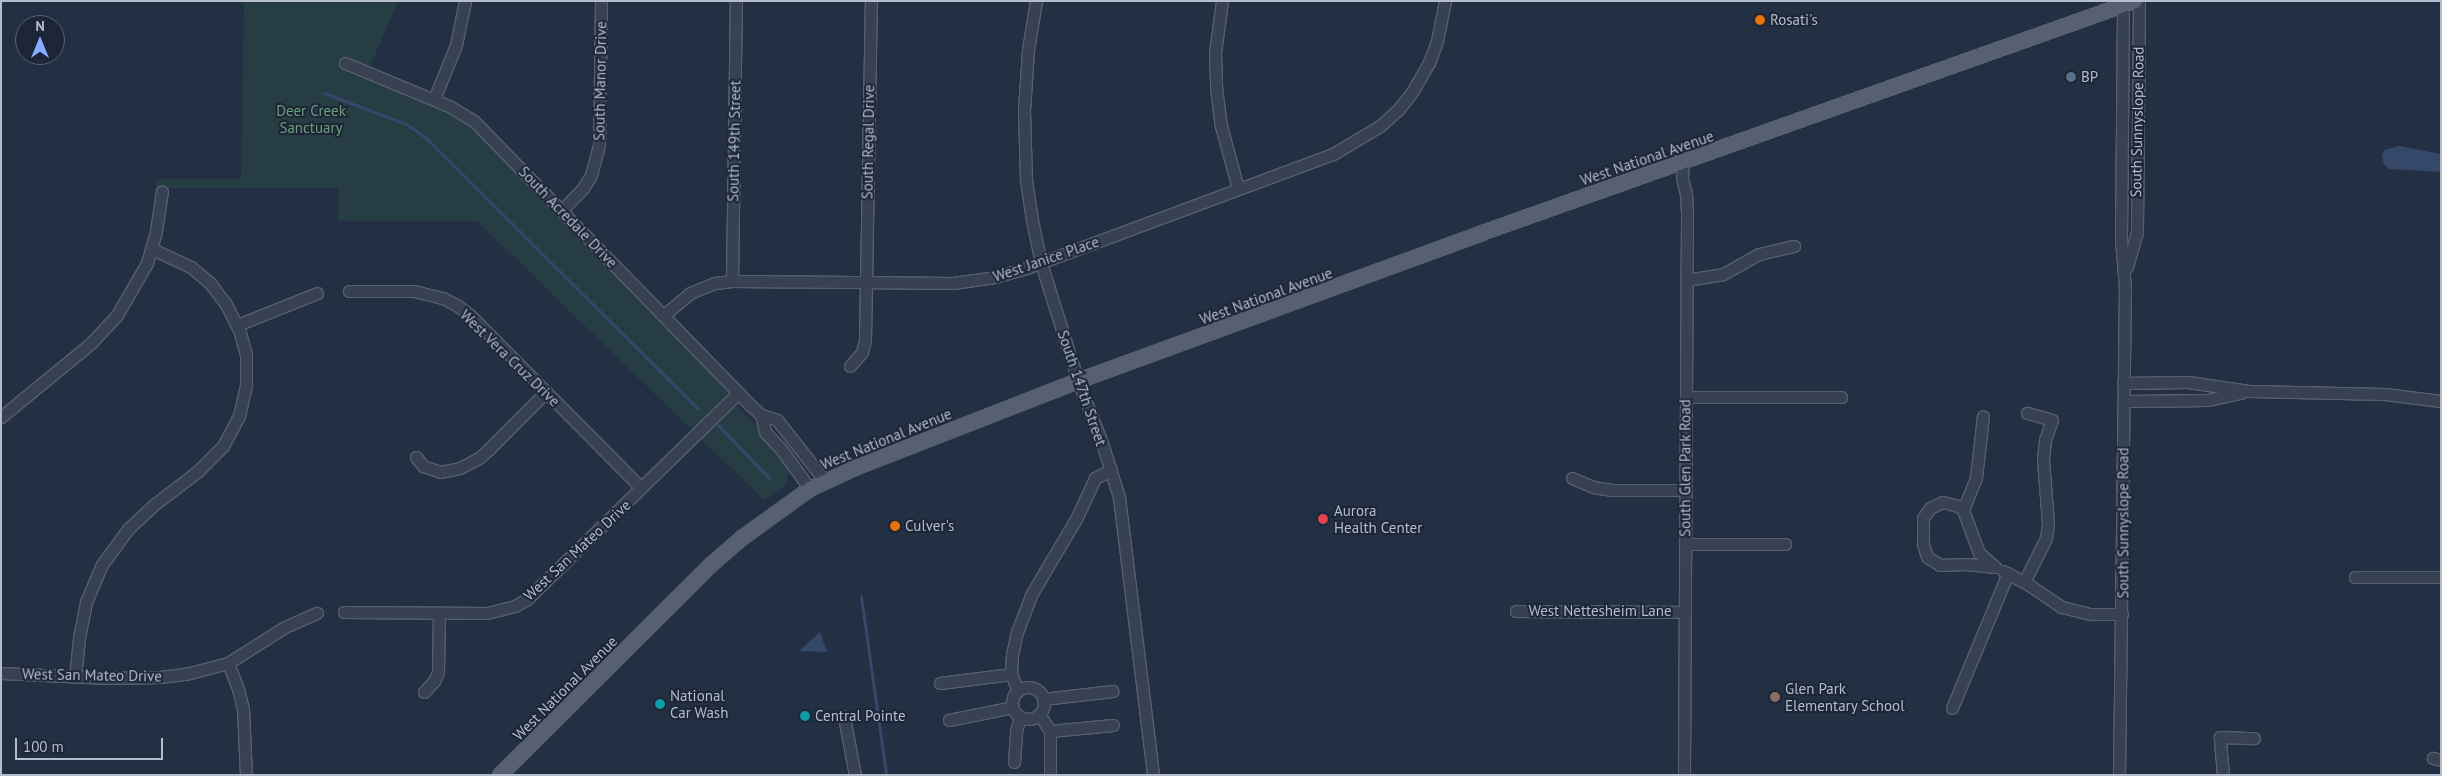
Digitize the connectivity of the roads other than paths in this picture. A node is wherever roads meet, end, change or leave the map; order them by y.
1 (465, 1) edge
2 (601, 1) edge
3 (736, 1) edge
4 (870, 1) edge
5 (1036, 1) edge
6 (1222, 1) edge
7 (1445, 1) edge
8 (2139, 1) edge
9 (2127, 2) edge
10 (345, 63) dead end
11 (434, 99) junction
12 (1683, 162) junction
13 (1238, 188) junction
14 (162, 191) dead end
15 (562, 210) junction
16 (1794, 246) dead end
17 (152, 249) junction
18 (1041, 263) junction
19 (2126, 271) junction
20 (1686, 280) junction
21 (732, 281) junction
22 (866, 283) junction
23 (349, 291) dead end
24 (317, 293) dead end
25 (664, 315) junction
26 (237, 325) junction
27 (850, 366) dead end
28 (1078, 381) junction
29 (2123, 383) junction
30 (2250, 391) junction
31 (546, 392) junction
32 (738, 393) junction
33 (1686, 397) junction
34 (1841, 397) dead end
35 (2441, 401) edge
36 (2124, 402) junction
37 (2027, 413) dead end
38 (761, 415) junction
39 (1983, 416) dead end
40 (1, 417) edge
41 (416, 457) dead end
42 (1111, 470) junction
43 (1572, 478) dead end
44 (826, 482) junction
45 (641, 488) junction
46 (810, 489) junction
47 (1685, 490) junction
48 (1963, 510) junction
49 (1685, 544) junction
50 (1785, 544) dead end
51 (1995, 567) junction
52 (2008, 574) junction
53 (2355, 577) dead end
54 (2441, 577) edge
55 (2024, 582) junction
56 (1516, 611) dead end
57 (344, 612) dead end
58 (1685, 612) junction
59 (317, 613) dead end
60 (439, 614) junction
61 (2122, 614) junction
62 (228, 662) junction
63 (1, 673) edge
64 (1010, 674) junction
65 (75, 677) junction
66 (940, 683) dead end
67 (1018, 691) junction
68 (1113, 691) dead end
69 (424, 692) dead end
70 (1043, 699) junction
71 (1013, 707) junction
72 (1952, 708) dead end
73 (1039, 714) junction
74 (1020, 717) junction
75 (844, 718) dead end
76 (949, 720) dead end
77 (1113, 725) dead end
78 (1050, 731) junction
79 (2254, 738) dead end
80 (1014, 762) dead end
81 (1050, 771) dead end
82 (246, 775) edge
83 (500, 775) edge
84 (855, 775) edge
85 (1152, 775) edge
86 (1684, 775) edge
87 (2119, 775) edge
88 (2223, 775) edge

1 - 11 street
2 - 15 street, South Manor Drive
3 - 21 street, South 149th Street
4 - 22 street, South Regal Drive
5 - 18 street, South 147th Street
6 - 13 street
7 - 13 street, West Janice Place
8 - 19 street, South Sunnyslope Road
9 - 12 main road, West National Avenue
9 - 19 street, South Sunnyslope Road
10 - 11 street, South Acredale Drive
11 - 15 street, South Acredale Drive
12 - 20 street, South Glen Park Road
12 - 28 main road, West National Avenue
13 - 18 street, West Janice Place
14 - 17 street
15 - 25 street, South Acredale Drive
16 - 20 street
17 - 26 street
17 - 40 street
18 - 22 street, West Janice Place
18 - 28 street, South 147th Street
19 - 29 street, South Sunnyslope Road
20 - 33 street, South Glen Park Road
21 - 22 street, West Janice Place
21 - 25 street, West Janice Place
22 - 27 street, South Regal Drive
23 - 31 street, West Vera Cruz Drive
24 - 26 street
25 - 32 street, South Acredale Drive
26 - 65 street
28 - 42 street, South 147th Street
28 - 44 main road, West National Avenue
29 - 30 street
29 - 36 street, South Sunnyslope Road
30 - 35 street
30 - 36 street
31 - 41 street
31 - 45 street, West Vera Cruz Drive
32 - 38 street, South Acredale Drive
32 - 45 street, West San Mateo Drive
33 - 34 street
33 - 47 street, South Glen Park Road
36 - 61 street, South Sunnyslope Road
37 - 55 street
38 - 44 street, South Acredale Drive
38 - 46 street, South Acredale Drive
39 - 48 street
42 - 64 street
42 - 85 street, South 147th Street
43 - 47 street
44 - 46 main road, West National Avenue
45 - 60 street, West San Mateo Drive
46 - 83 main road, West National Avenue
47 - 49 street, South Glen Park Road
48 - 51 street
48 - 51 street
49 - 50 street
49 - 58 street, South Glen Park Road
51 - 52 street
52 - 55 street
52 - 72 street
53 - 54 street
55 - 61 street
56 - 58 street, West Nettesheim Lane
57 - 60 street, West San Mateo Drive
58 - 86 street, South Glen Park Road
59 - 62 street, West San Mateo Drive
60 - 69 street
61 - 87 street, South Sunnyslope Road
62 - 65 street, West San Mateo Drive
62 - 82 street
63 - 65 street, West San Mateo Drive
64 - 66 street
64 - 67 street
67 - 70 street
67 - 71 street
68 - 70 street
70 - 73 street
71 - 74 street
71 - 76 street
73 - 74 street
73 - 78 street
74 - 80 street
75 - 84 street
77 - 78 street
78 - 81 street
79 - 88 street

